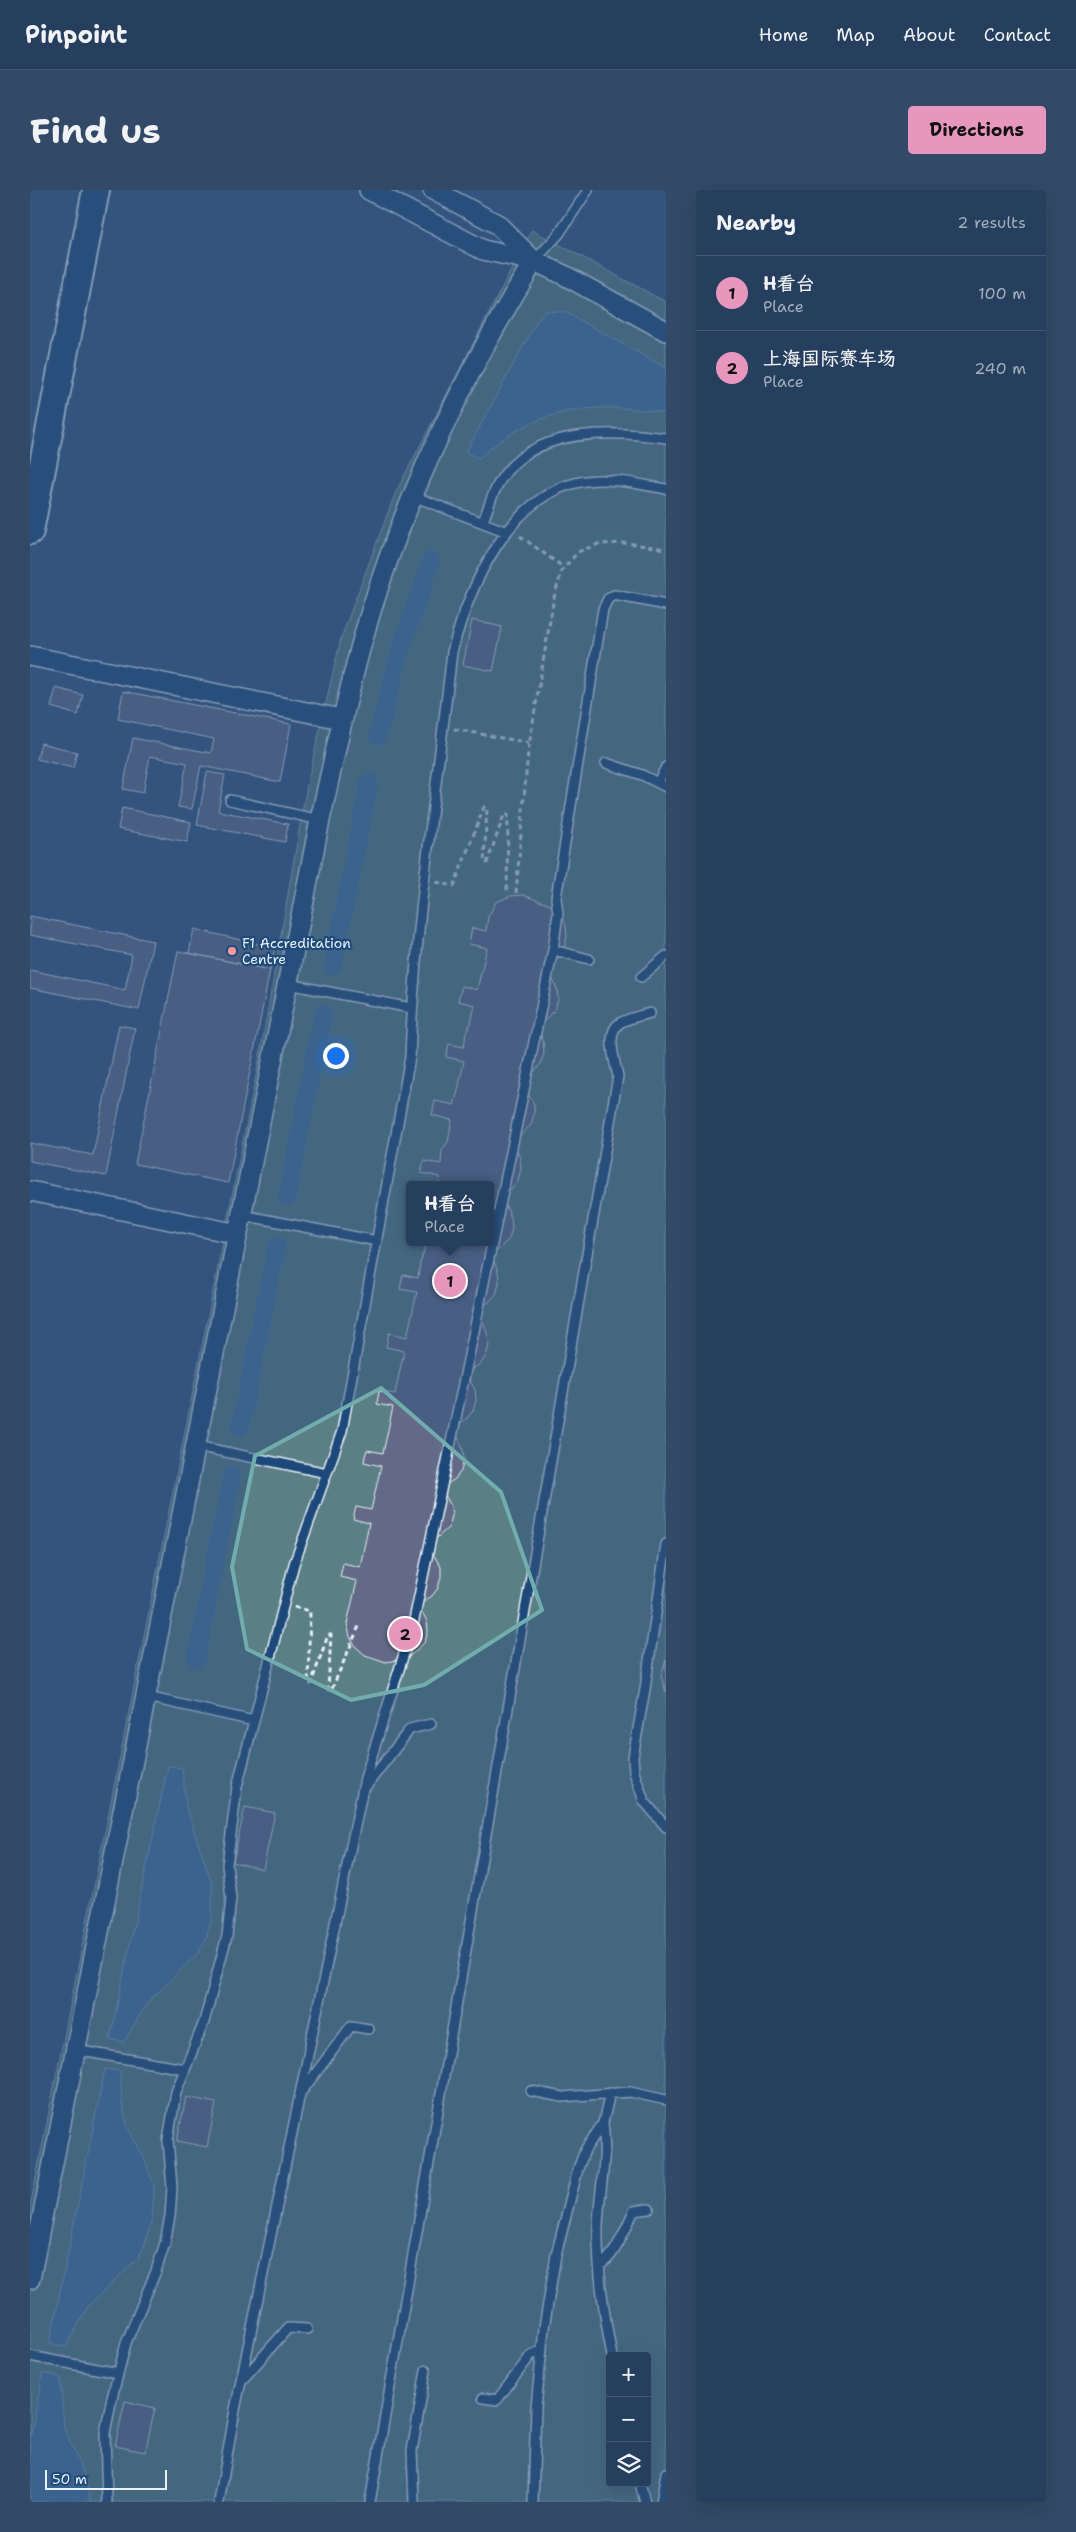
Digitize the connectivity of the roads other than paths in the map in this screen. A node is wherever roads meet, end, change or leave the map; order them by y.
1 (96, 190) edge
2 (433, 190) edge
3 (588, 190) edge
4 (377, 192) edge
5 (534, 261) junction
6 (666, 331) edge
7 (666, 438) edge
8 (666, 489) edge
9 (413, 496) junction
10 (482, 522) junction
11 (30, 531) edge
12 (507, 532) junction
13 (666, 605) edge
14 (30, 656) edge
15 (341, 719) junction
16 (606, 763) dead end
17 (666, 767) edge
18 (662, 784) edge
19 (230, 800) dead end
20 (320, 820) junction
21 (552, 950) junction
22 (666, 956) edge
23 (589, 960) dead end
24 (640, 977) dead end
25 (288, 984) junction
26 (411, 1008) junction
27 (650, 1013) dead end
28 (30, 1191) edge
29 (240, 1224) junction
30 (494, 1232) edge
31 (376, 1241) junction
32 (491, 1246) edge
33 (196, 1446) junction
34 (327, 1473) junction
35 (666, 1544) edge
36 (147, 1697) junction
37 (254, 1721) junction
38 (431, 1724) dead end
39 (363, 1792) junction
40 (666, 1827) edge
41 (368, 2029) dead end
42 (76, 2050) junction
43 (185, 2069) junction
44 (531, 2091) dead end
45 (302, 2093) junction
46 (610, 2093) junction
47 (666, 2100) edge
48 (603, 2123) junction
49 (649, 2210) dead end
50 (599, 2265) junction
51 (30, 2279) edge
52 (308, 2328) dead end
53 (541, 2352) junction
54 (611, 2352) edge
55 (30, 2356) edge
56 (426, 2370) dead end
57 (118, 2374) junction
58 (242, 2381) junction
59 (482, 2398) dead end
60 (666, 2473) edge
61 (641, 2487) edge
62 (107, 2502) edge
63 (219, 2502) edge
64 (370, 2502) edge
65 (414, 2502) edge
66 (533, 2502) edge
67 (645, 2502) edge
68 (661, 2502) edge

1 - 11 street
2 - 5 street
3 - 5 lane
4 - 5 street
5 - 6 street
5 - 9 street
7 - 10 lane
8 - 12 lane
9 - 10 lane
9 - 15 street
10 - 12 lane
12 - 26 lane
13 - 21 lane
14 - 15 street
15 - 20 street
16 - 18 lane
17 - 18 lane
19 - 20 lane
20 - 25 street
21 - 23 lane
21 - 30 lane
22 - 24 lane
25 - 26 lane
25 - 29 street
26 - 31 lane
27 - 64 lane
28 - 29 street
29 - 31 lane
29 - 33 street
31 - 34 lane
32 - 39 lane
33 - 34 lane
33 - 36 street
34 - 37 lane
35 - 40 lane
36 - 37 lane
36 - 42 street
37 - 43 lane
38 - 39 lane
39 - 45 lane
41 - 45 lane
42 - 43 lane
42 - 51 street
43 - 57 lane
44 - 46 lane
45 - 58 lane
46 - 47 lane
46 - 48 lane
48 - 50 lane
48 - 53 lane
49 - 50 lane
50 - 54 lane
52 - 58 lane
53 - 59 lane
53 - 66 lane
55 - 57 lane
56 - 65 lane
57 - 62 lane
58 - 63 lane
60 - 68 lane
61 - 67 lane

